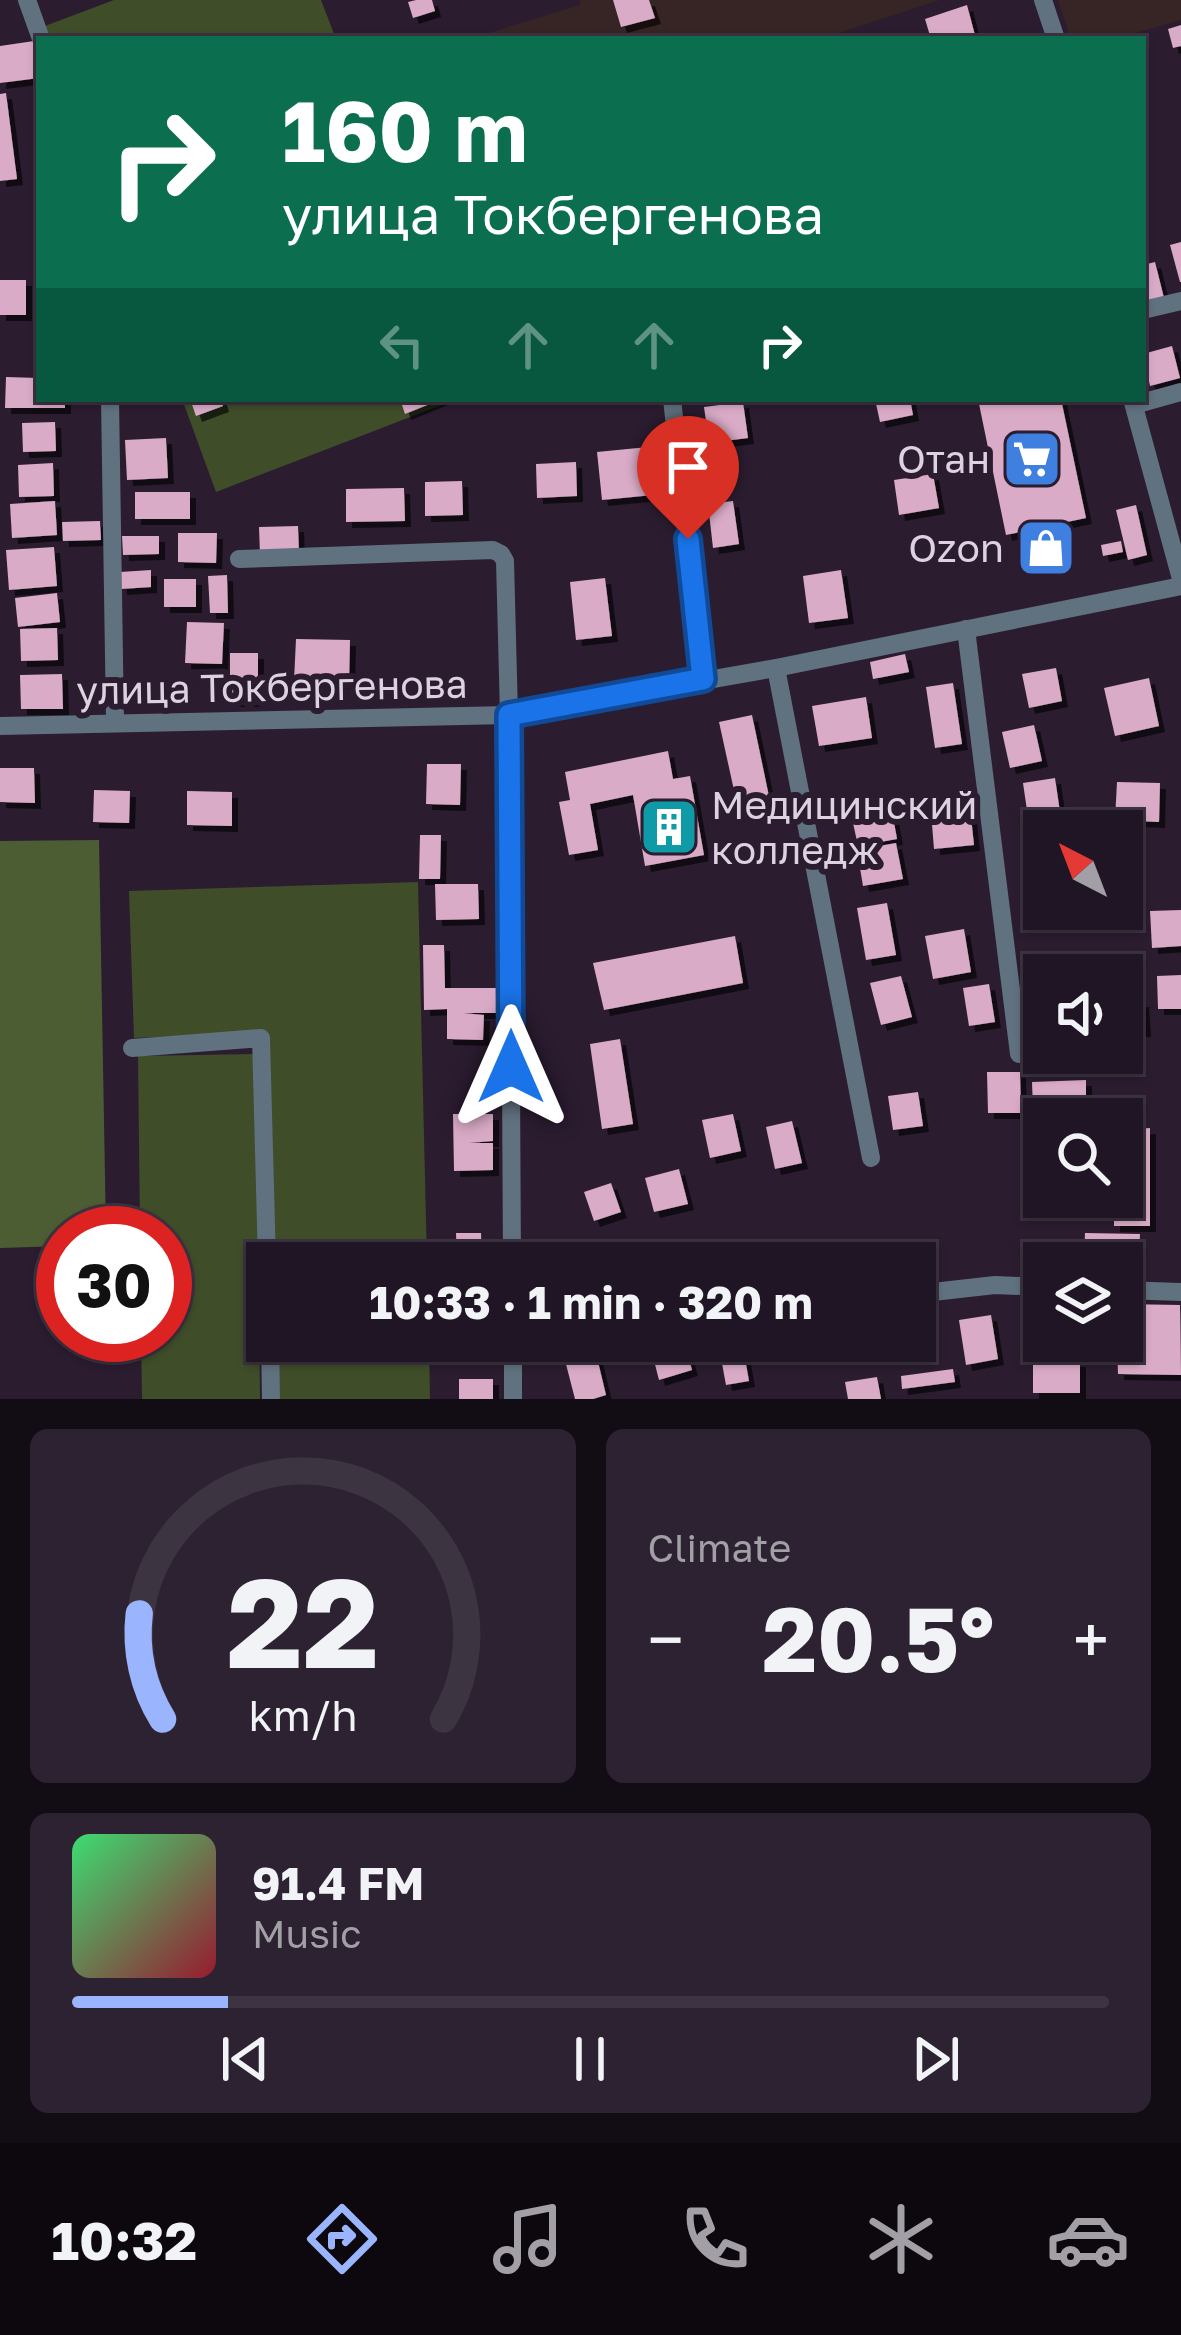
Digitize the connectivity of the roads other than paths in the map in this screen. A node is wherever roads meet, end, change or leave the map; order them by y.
1 (27, 0) edge
2 (1043, 0) edge
3 (39, 36) edge
4 (1055, 36) edge
5 (1181, 301) edge
6 (1146, 309) edge
7 (1181, 392) edge
8 (1146, 399) edge
9 (110, 402) edge
10 (672, 402) edge
11 (1133, 402) edge
12 (239, 559) dead end
13 (1181, 582) edge
14 (966, 629) junction
15 (776, 668) junction
16 (703, 679) junction
17 (509, 715) junction
18 (116, 722) junction
19 (0, 726) edge
20 (132, 1048) dead end
21 (1019, 1054) dead end
22 (872, 1158) dead end
23 (267, 1242) edge
24 (512, 1242) edge
25 (1023, 1286) edge
26 (1143, 1291) edge
27 (936, 1292) edge
28 (1181, 1292) edge
29 (270, 1362) edge
30 (513, 1362) edge
31 (271, 1399) edge
32 (513, 1399) edge

1 - 3 street
2 - 4 street
5 - 6 street
7 - 8 street
9 - 18 street
10 - 16 street
11 - 13 street
12 - 17 street
13 - 14 street, улица Токбергенова
14 - 15 street, улица Токбергенова
14 - 21 street
15 - 16 street, улица Токбергенова
15 - 22 street
16 - 17 street, улица Токбергенова
17 - 18 street, улица Токбергенова
17 - 24 street
18 - 19 street, улица Токбергенова
20 - 23 street
25 - 27 street
26 - 28 street
29 - 31 street
30 - 32 street

